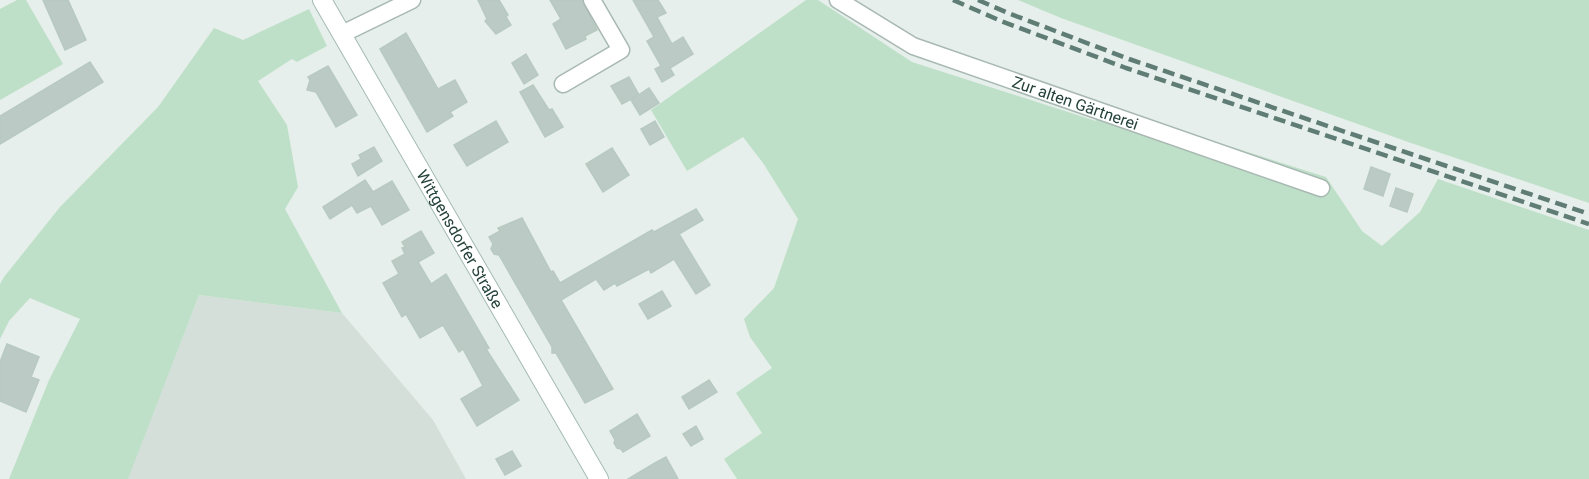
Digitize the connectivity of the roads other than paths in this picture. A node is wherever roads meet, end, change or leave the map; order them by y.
1 (322, 0) edge
2 (412, 0) edge
3 (592, 0) edge
4 (838, 0) edge
5 (342, 34) junction
6 (562, 84) dead end
7 (1321, 188) dead end
8 (599, 479) edge

1 - 5 street, Wittgensdorfer Straße
2 - 5 street
3 - 6 street
4 - 7 street, Zur alten Gärtnerei
5 - 8 street, Wittgensdorfer Straße

